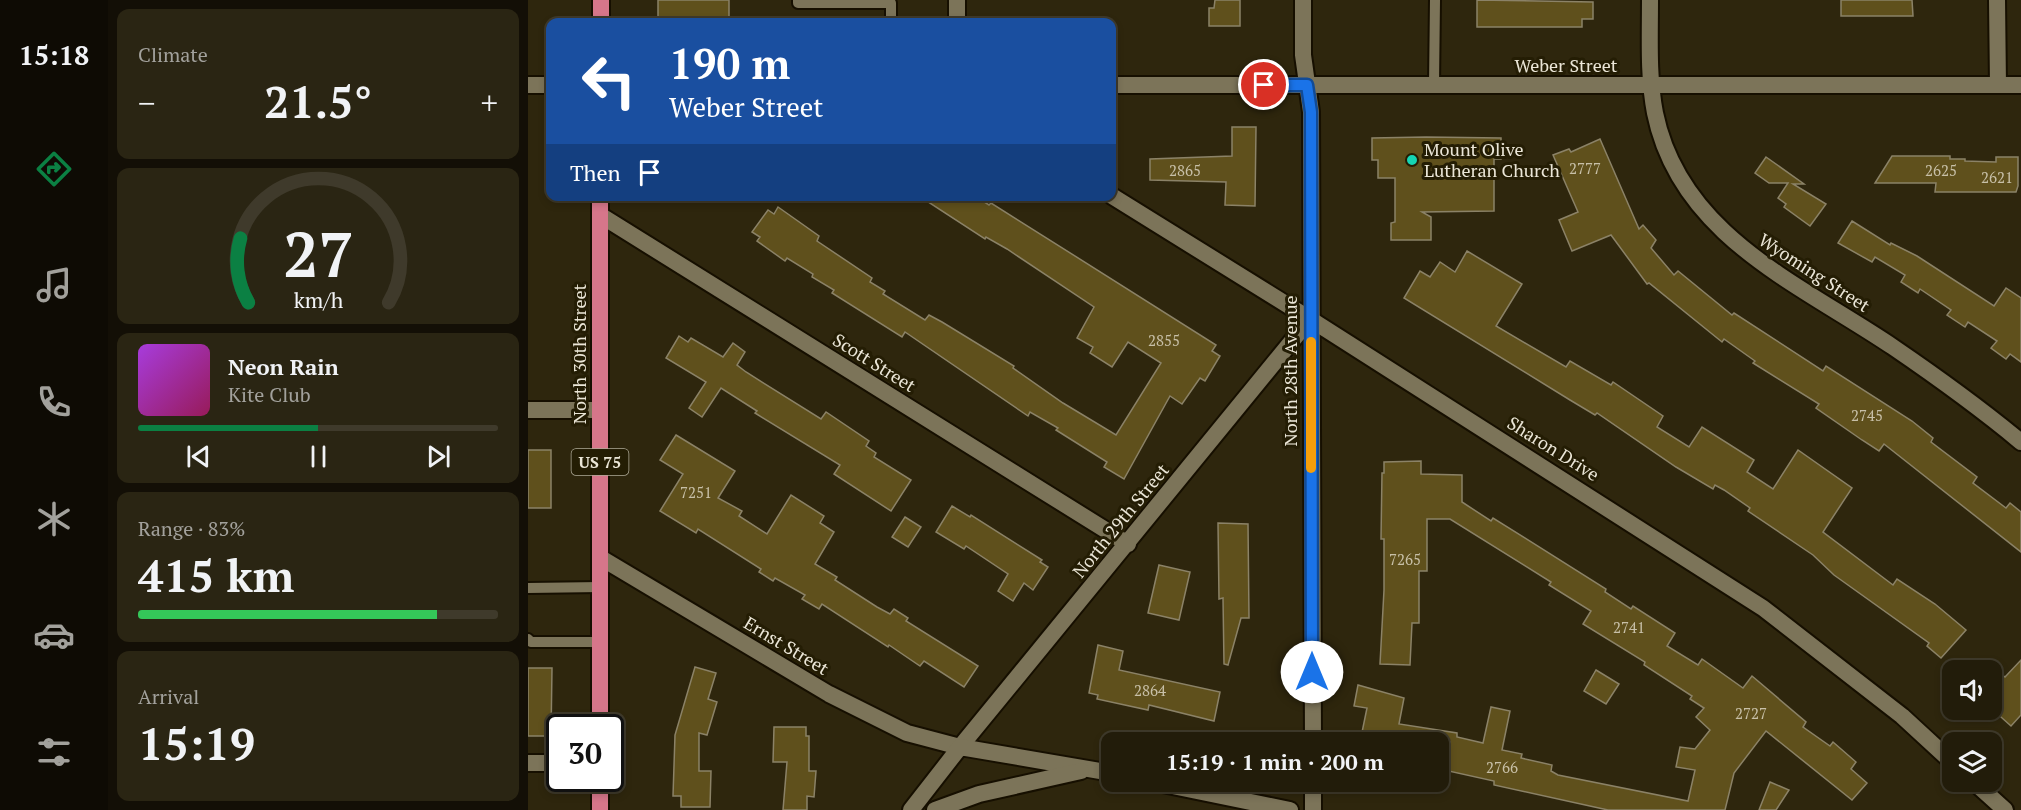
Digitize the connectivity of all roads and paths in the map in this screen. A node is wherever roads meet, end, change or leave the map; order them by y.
1 (601, 0) edge
2 (798, 0) edge
3 (957, 0) edge
4 (1304, 0) edge
5 (1435, 0) edge
6 (1650, 0) edge
7 (1997, 0) edge
8 (891, 2) edge
9 (601, 18) edge
10 (891, 18) edge
11 (957, 18) edge
12 (528, 85) edge
13 (546, 85) edge
14 (1116, 85) edge
15 (1307, 85) junction
16 (1998, 85) junction
17 (2021, 85) edge
18 (1434, 86) junction
19 (1653, 86) junction
20 (1116, 198) edge
21 (600, 201) edge
22 (600, 215) junction
23 (1310, 319) junction
24 (528, 410) edge
25 (600, 410) junction
26 (2021, 442) edge
27 (1128, 544) junction
28 (601, 558) junction
29 (601, 587) junction
30 (528, 588) edge
31 (528, 639) edge
32 (601, 642) junction
33 (600, 714) edge
34 (1313, 732) edge
35 (960, 747) junction
36 (1942, 753) edge
37 (528, 763) edge
38 (546, 763) edge
39 (1088, 769) junction
40 (1101, 771) edge
41 (600, 792) edge
42 (1202, 792) edge
43 (1313, 792) edge
44 (1985, 792) edge
45 (600, 810) edge
46 (911, 810) edge
47 (935, 810) edge
48 (1290, 810) edge
49 (1313, 810) edge
50 (2005, 810) edge

1 - 9 highway
2 - 8 lane
3 - 11 street
4 - 15 street, North 28th Avenue
5 - 18 lane
6 - 19 street, Wyoming Street
7 - 16 street
8 - 10 lane
12 - 13 street
14 - 15 street, Weber Street
15 - 18 street, Weber Street
15 - 23 street, North 28th Avenue
16 - 17 street, Weber Street
16 - 19 street, Weber Street
18 - 19 street, Weber Street
19 - 26 street, Wyoming Street
20 - 23 street, Sharon Drive
21 - 22 highway, North 30th Street / US 75
22 - 25 highway, North 30th Street / US 75
22 - 27 street, Scott Street
23 - 27 street, North 29th Street
23 - 34 street, North 28th Avenue
23 - 36 street, Sharon Drive
24 - 25 street
25 - 28 highway, North 30th Street / US 75
27 - 35 street, North 29th Street
28 - 29 highway, North 30th Street / US 75
28 - 35 street, Ernst Street
29 - 30 lane
29 - 32 highway, North 30th Street / US 75
31 - 32 lane
32 - 33 highway, North 30th Street / US 75
35 - 39 street, Ernst Street
35 - 46 street, North 29th Street
37 - 38 street
39 - 40 street, Ernst Street
39 - 47 street
41 - 45 highway
42 - 48 street
43 - 49 street
44 - 50 street

